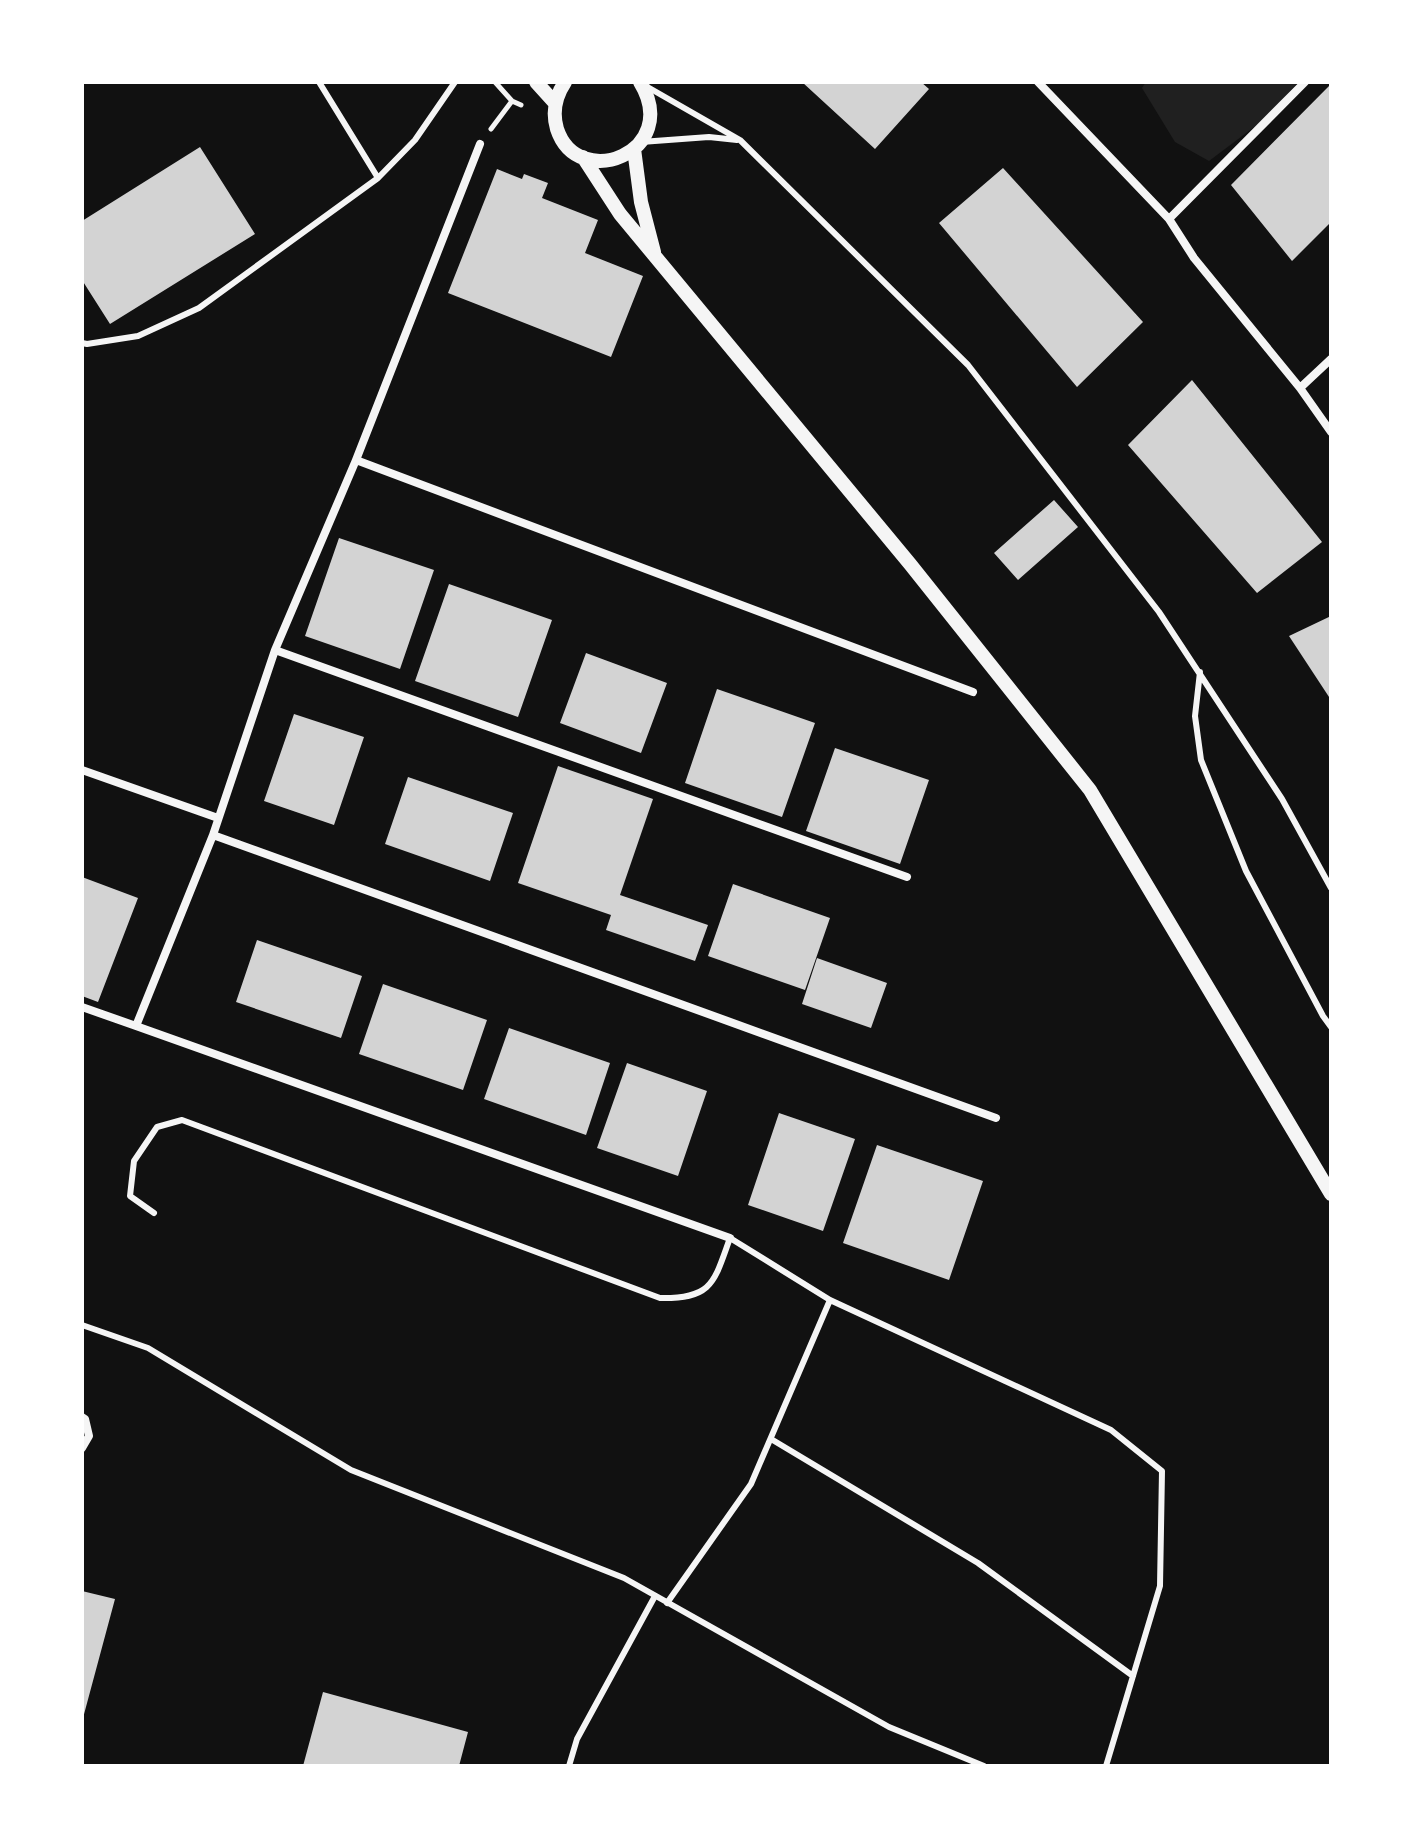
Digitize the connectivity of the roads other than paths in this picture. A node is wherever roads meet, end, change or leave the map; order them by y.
1 (319, 82) edge
2 (455, 82) edge
3 (536, 82) edge
4 (565, 82) edge
5 (640, 82) edge
6 (1038, 82) edge
7 (1305, 82) edge
8 (555, 103) junction
9 (740, 140) junction
10 (480, 144) road end
11 (638, 146) junction
12 (583, 157) junction
13 (378, 178) junction
14 (1169, 219) junction
15 (655, 256) junction
16 (82, 343) edge
17 (1331, 359) edge
18 (1300, 388) junction
19 (1331, 432) edge
20 (356, 460) junction
21 (275, 650) junction
22 (1200, 672) junction
23 (973, 692) dead end
24 (82, 770) edge
25 (218, 818) junction
26 (213, 835) junction
27 (907, 877) dead end
28 (1331, 888) edge
29 (82, 1007) edge
30 (136, 1026) junction
31 (1331, 1027) edge
32 (996, 1118) dead end
33 (1331, 1194) edge
34 (154, 1213) dead end
35 (730, 1238) junction
36 (830, 1300) junction
37 (82, 1325) edge
38 (82, 1417) edge
39 (771, 1439) junction
40 (82, 1448) edge
41 (655, 1596) junction
42 (667, 1603) junction
43 (1133, 1676) junction
44 (569, 1766) edge
45 (984, 1766) edge
46 (1106, 1766) edge

1 - 13 lane
2 - 13 lane
3 - 8 street
4 - 8 street
5 - 9 lane
5 - 11 street
6 - 14 street
7 - 14 street
8 - 12 street
9 - 11 lane
9 - 22 lane
10 - 20 street
11 - 12 street
11 - 15 street
12 - 15 street
13 - 16 lane
14 - 18 street
15 - 33 street
17 - 18 street
18 - 19 street
20 - 21 street
20 - 23 street
21 - 25 street
21 - 27 street
22 - 28 lane
22 - 31 lane
24 - 25 street
25 - 26 street
26 - 30 street
26 - 32 street
29 - 30 street
30 - 35 street
34 - 35 lane
35 - 36 lane
36 - 39 lane
36 - 43 lane
37 - 41 lane
38 - 40 street
39 - 42 lane
39 - 43 lane
41 - 42 lane
41 - 44 lane
42 - 45 lane
43 - 46 lane

